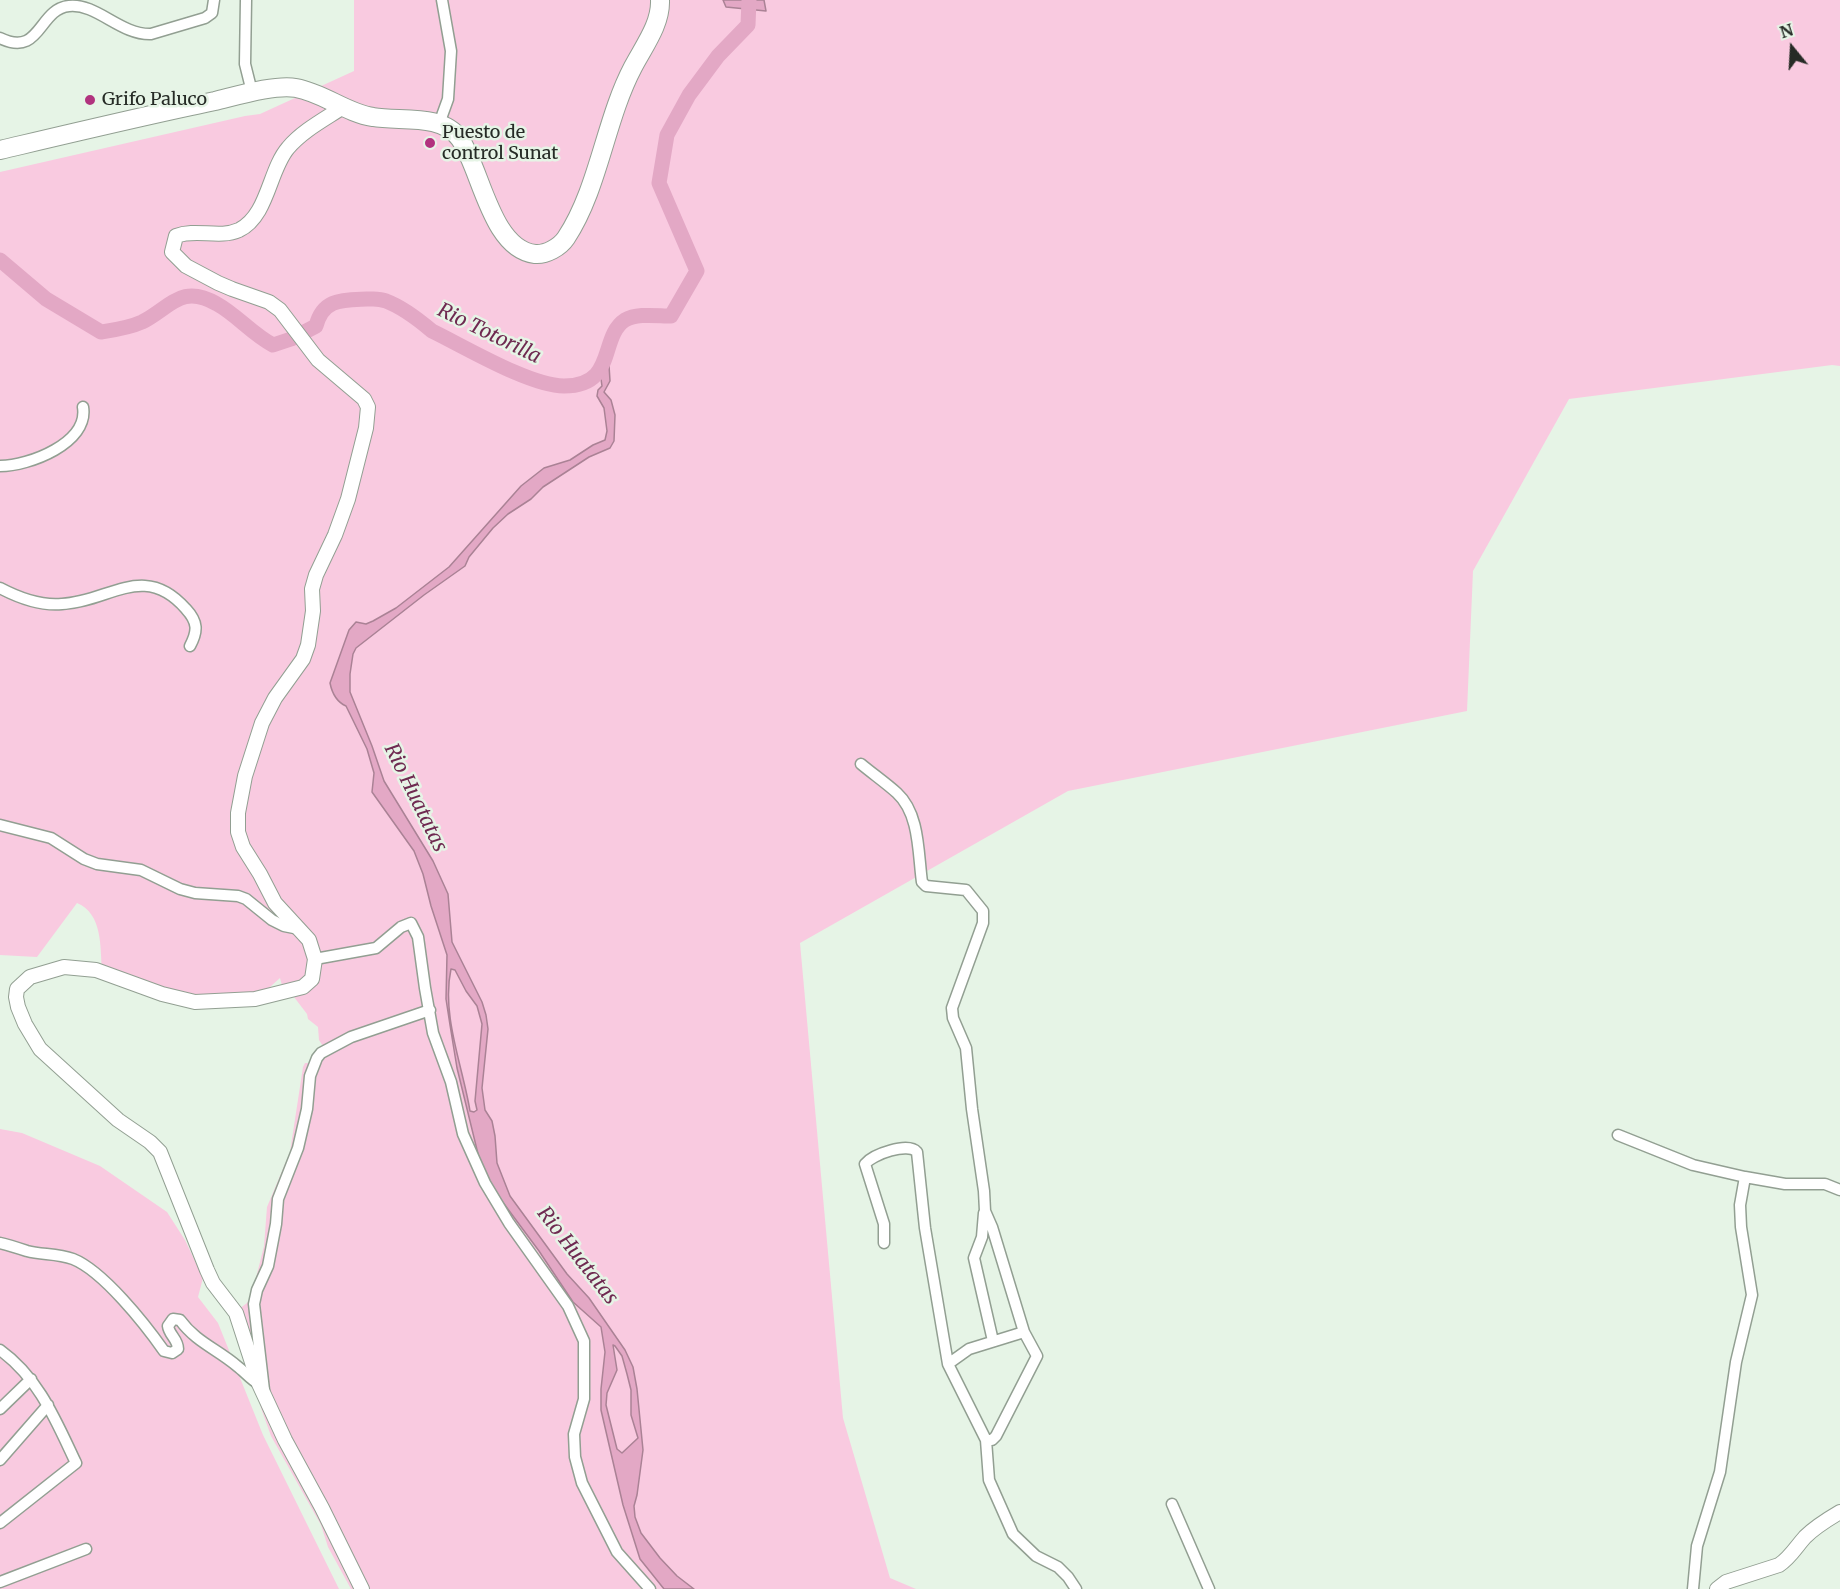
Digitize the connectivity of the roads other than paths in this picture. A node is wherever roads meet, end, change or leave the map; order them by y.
1 (214, 0) edge
2 (246, 0) edge
3 (442, 0) edge
4 (660, 0) edge
5 (0, 38) edge
6 (252, 92) junction
7 (343, 107) junction
8 (439, 124) junction
9 (0, 150) edge
10 (83, 407) dead end
11 (0, 466) edge
12 (0, 588) edge
13 (190, 646) dead end
14 (861, 764) dead end
15 (0, 825) edge
16 (300, 929) junction
17 (315, 959) junction
18 (430, 1010) junction
19 (1618, 1135) dead end
20 (1745, 1177) junction
21 (1840, 1190) edge
22 (985, 1211) junction
23 (0, 1243) edge
24 (884, 1243) dead end
25 (1024, 1332) junction
26 (993, 1341) junction
27 (0, 1350) edge
28 (948, 1364) junction
29 (31, 1379) junction
30 (262, 1390) junction
31 (48, 1405) junction
32 (0, 1409) edge
33 (986, 1440) junction
34 (0, 1460) edge
35 (1172, 1504) dead end
36 (1840, 1512) edge
37 (0, 1523) edge
38 (86, 1549) dead end
39 (0, 1582) edge
40 (362, 1589) edge
41 (650, 1589) edge
42 (1076, 1589) edge
43 (1209, 1589) edge
44 (1693, 1589) edge
45 (1717, 1589) edge

1 - 5 street
2 - 6 street
3 - 8 street
4 - 8 highway
6 - 7 highway
6 - 9 highway
7 - 8 highway
7 - 16 street
10 - 11 street
12 - 13 street
14 - 22 street
15 - 16 street
16 - 17 street
17 - 18 street
17 - 30 street
18 - 30 street
18 - 41 street
19 - 20 street
20 - 21 street
20 - 44 street
22 - 25 street
22 - 26 street
23 - 30 street
24 - 28 street
25 - 26 street
25 - 33 street
26 - 28 street
27 - 29 street
28 - 33 street
29 - 31 street
29 - 32 street
30 - 40 street
31 - 34 street
31 - 37 street
33 - 42 street
35 - 43 street
36 - 45 street
38 - 39 street

